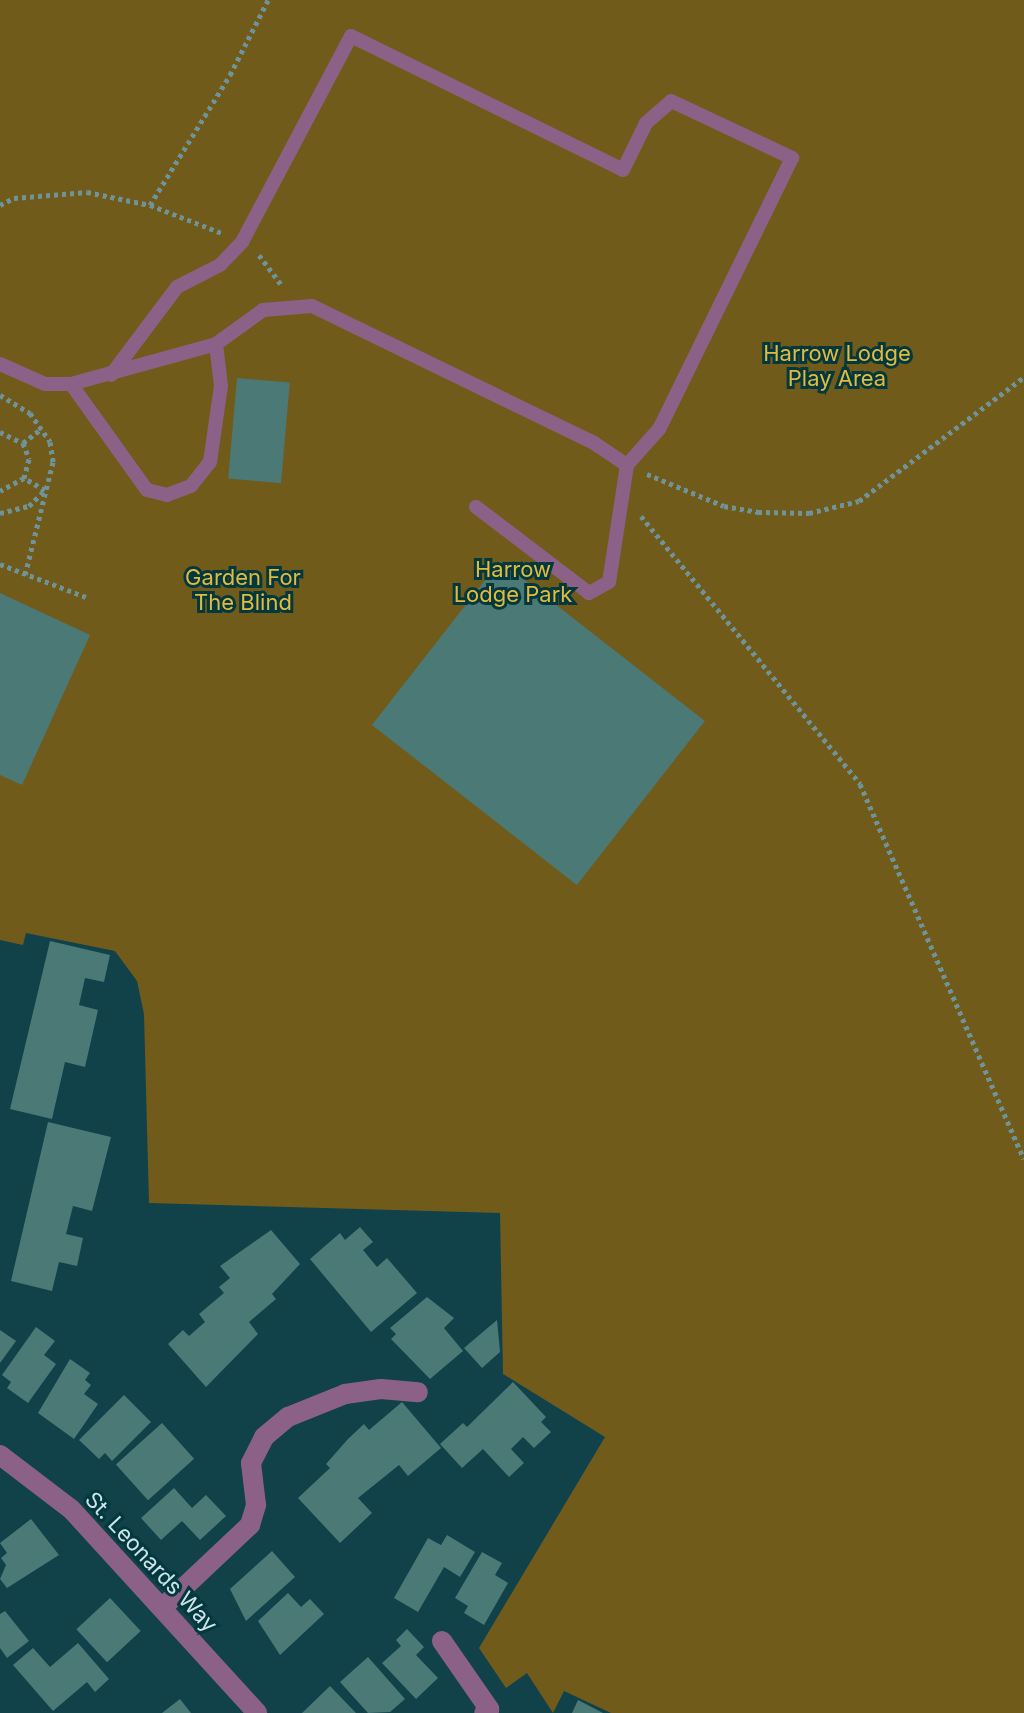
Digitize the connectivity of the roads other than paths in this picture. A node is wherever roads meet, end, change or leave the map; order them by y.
1 (216, 344) junction
2 (0, 364) edge
3 (111, 375) junction
4 (71, 384) junction
5 (627, 465) junction
6 (476, 507) dead end
7 (418, 1392) dead end
8 (0, 1455) edge
9 (163, 1607) junction
10 (442, 1641) dead end
11 (257, 1713) edge
12 (484, 1713) edge

1 - 3 lane
1 - 4 lane
1 - 5 lane
2 - 4 lane
3 - 4 lane
3 - 5 lane
5 - 6 lane
7 - 9 street
8 - 9 street, St. Leonards Way
9 - 11 street, St. Leonards Way
10 - 12 street

